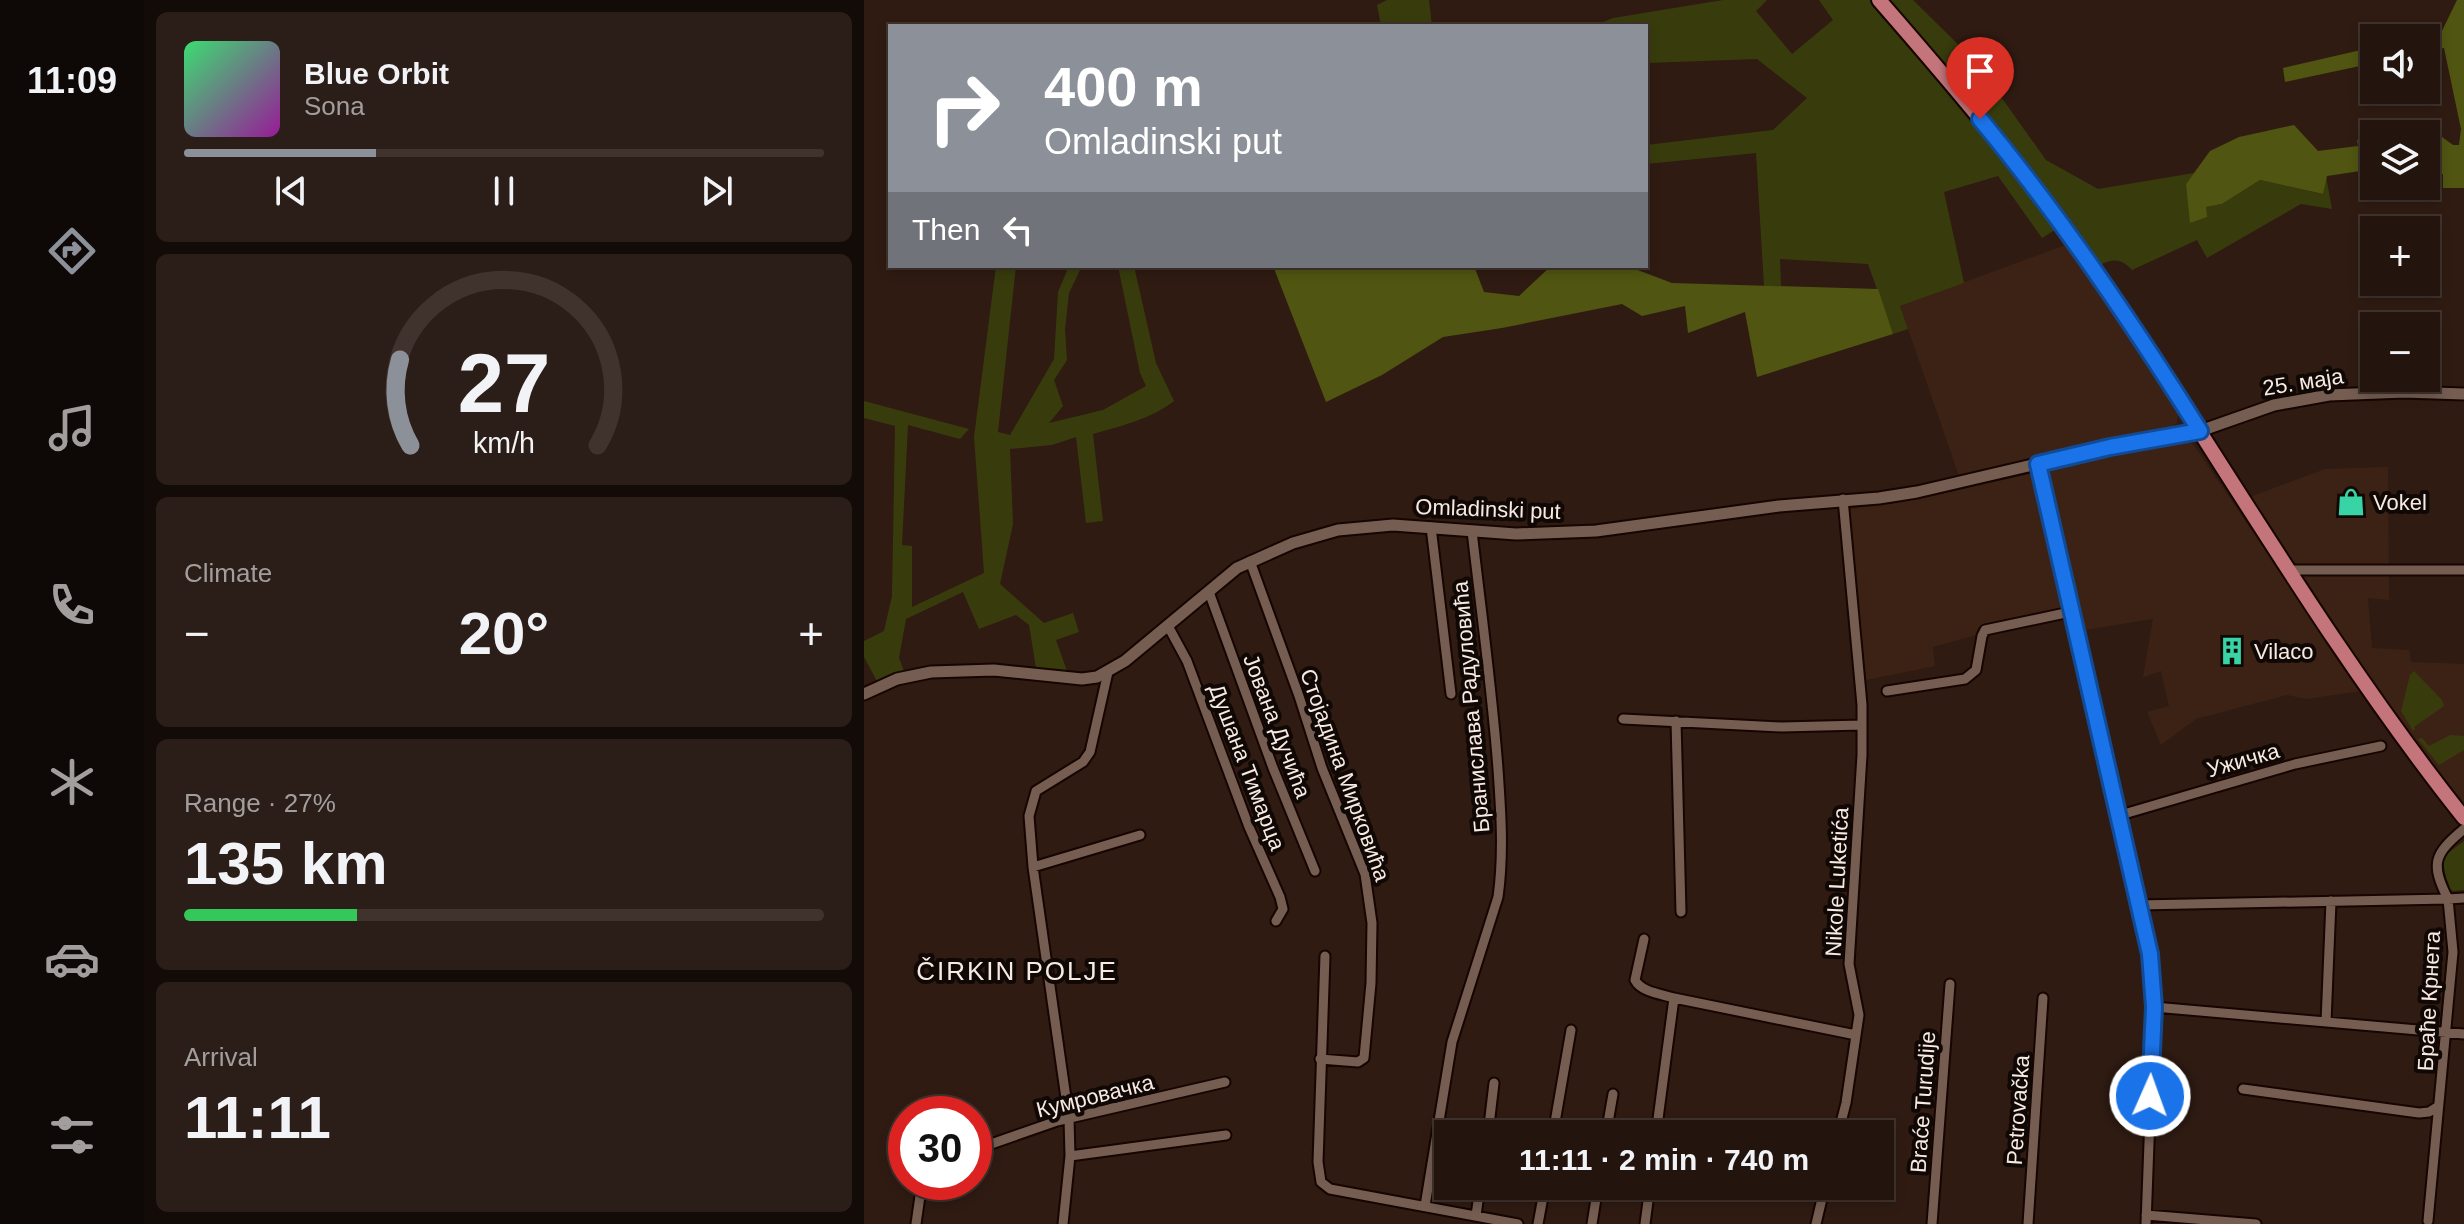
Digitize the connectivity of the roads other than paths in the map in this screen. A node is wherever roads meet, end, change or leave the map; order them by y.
1 (1879, 0) edge
2 (2464, 394) edge
3 (2200, 431) junction
4 (2038, 464) junction
5 (1843, 499) junction
6 (1431, 527) junction
7 (1472, 531) junction
8 (1250, 561) junction
9 (2289, 570) junction
10 (2464, 570) edge
11 (1209, 592) junction
12 (2070, 612) junction
13 (1168, 626) junction
14 (1108, 672) junction
15 (1887, 691) dead end
16 (864, 694) edge
17 (1451, 694) dead end
18 (1623, 719) dead end
19 (1676, 721) junction
20 (1862, 725) junction
21 (2381, 746) dead end
22 (2117, 816) junction
23 (2464, 818) edge
24 (2464, 829) edge
25 (1140, 835) dead end
26 (1033, 867) junction
27 (1315, 871) dead end
28 (2464, 898) edge
29 (2448, 899) junction
30 (2331, 901) junction
31 (2138, 905) junction
32 (1681, 912) dead end
33 (1276, 921) dead end
34 (1644, 939) dead end
35 (1325, 956) dead end
36 (1950, 984) dead end
37 (1674, 998) junction
38 (2043, 998) dead end
39 (2154, 1007) junction
40 (2326, 1022) junction
41 (1571, 1030) dead end
42 (2446, 1033) junction
43 (2464, 1034) edge
44 (1856, 1035) junction
45 (1320, 1059) junction
46 (1225, 1082) dead end
47 (1494, 1083) dead end
48 (2243, 1089) dead end
49 (1613, 1094) dead end
50 (2437, 1107) junction
51 (1069, 1119) junction
52 (1490, 1120) edge
53 (1555, 1120) edge
54 (1608, 1120) edge
55 (1658, 1120) edge
56 (1842, 1120) edge
57 (1226, 1135) dead end
58 (992, 1144) edge
59 (1070, 1156) junction
60 (919, 1200) edge
61 (1478, 1200) edge
62 (1542, 1200) edge
63 (1596, 1200) edge
64 (1648, 1200) edge
65 (1822, 1200) edge
66 (1425, 1206) junction
67 (1476, 1216) junction
68 (2146, 1220) edge
69 (2428, 1221) dead end
70 (916, 1224) edge
71 (1063, 1224) edge
72 (1518, 1224) edge
73 (1538, 1224) edge
74 (1592, 1224) edge
75 (1645, 1224) edge
76 (1816, 1224) edge
77 (1932, 1224) edge
78 (2028, 1224) edge
79 (2256, 1224) edge

1 - 3 main road
2 - 3 street, 25. маја
3 - 4 street, Omladinski put
3 - 9 main road
4 - 5 street, Omladinski put
4 - 12 street
5 - 7 street, Omladinski put
5 - 20 street, Nikole Luketića
6 - 7 street, Omladinski put
6 - 8 street, Omladinski put
6 - 17 street
7 - 66 street, Бранислава Радуловића
8 - 11 street, Omladinski put
8 - 45 street, Стојадина Мирковића
9 - 10 street
9 - 23 main road
11 - 13 street, Omladinski put
11 - 27 street, Јована Дучића
12 - 15 street
12 - 22 street
13 - 14 street, Omladinski put
13 - 33 street, Душана Тимарца
14 - 16 street, Omladinski put
14 - 26 street
18 - 19 street
19 - 20 street
19 - 32 street
20 - 44 street, Nikole Luketića
21 - 22 street, Ужичка
22 - 31 street
24 - 29 street
25 - 26 street
26 - 51 street
28 - 29 street
29 - 30 street, Браће Крнета
29 - 42 street, Браће Крнета
30 - 31 street, Браће Крнета
30 - 40 street
31 - 39 street
34 - 37 street
35 - 45 street
36 - 77 street, Braće Turudije
37 - 44 street
37 - 55 street
38 - 78 street, Petrovačka
39 - 40 street
39 - 68 street
40 - 42 street
41 - 53 street
42 - 43 street
42 - 50 street, Браће Крнета
44 - 56 street, Nikole Luketića
45 - 66 street
46 - 51 street, Кумровачка
47 - 52 street
48 - 50 street
49 - 54 street
50 - 69 street, Браће Крнета
51 - 58 street, Кумровачка
51 - 59 street
57 - 59 street
59 - 71 street
60 - 70 street
61 - 67 street
62 - 73 street
63 - 74 street
64 - 75 street
65 - 76 street
66 - 67 street
67 - 72 street
68 - 79 street

